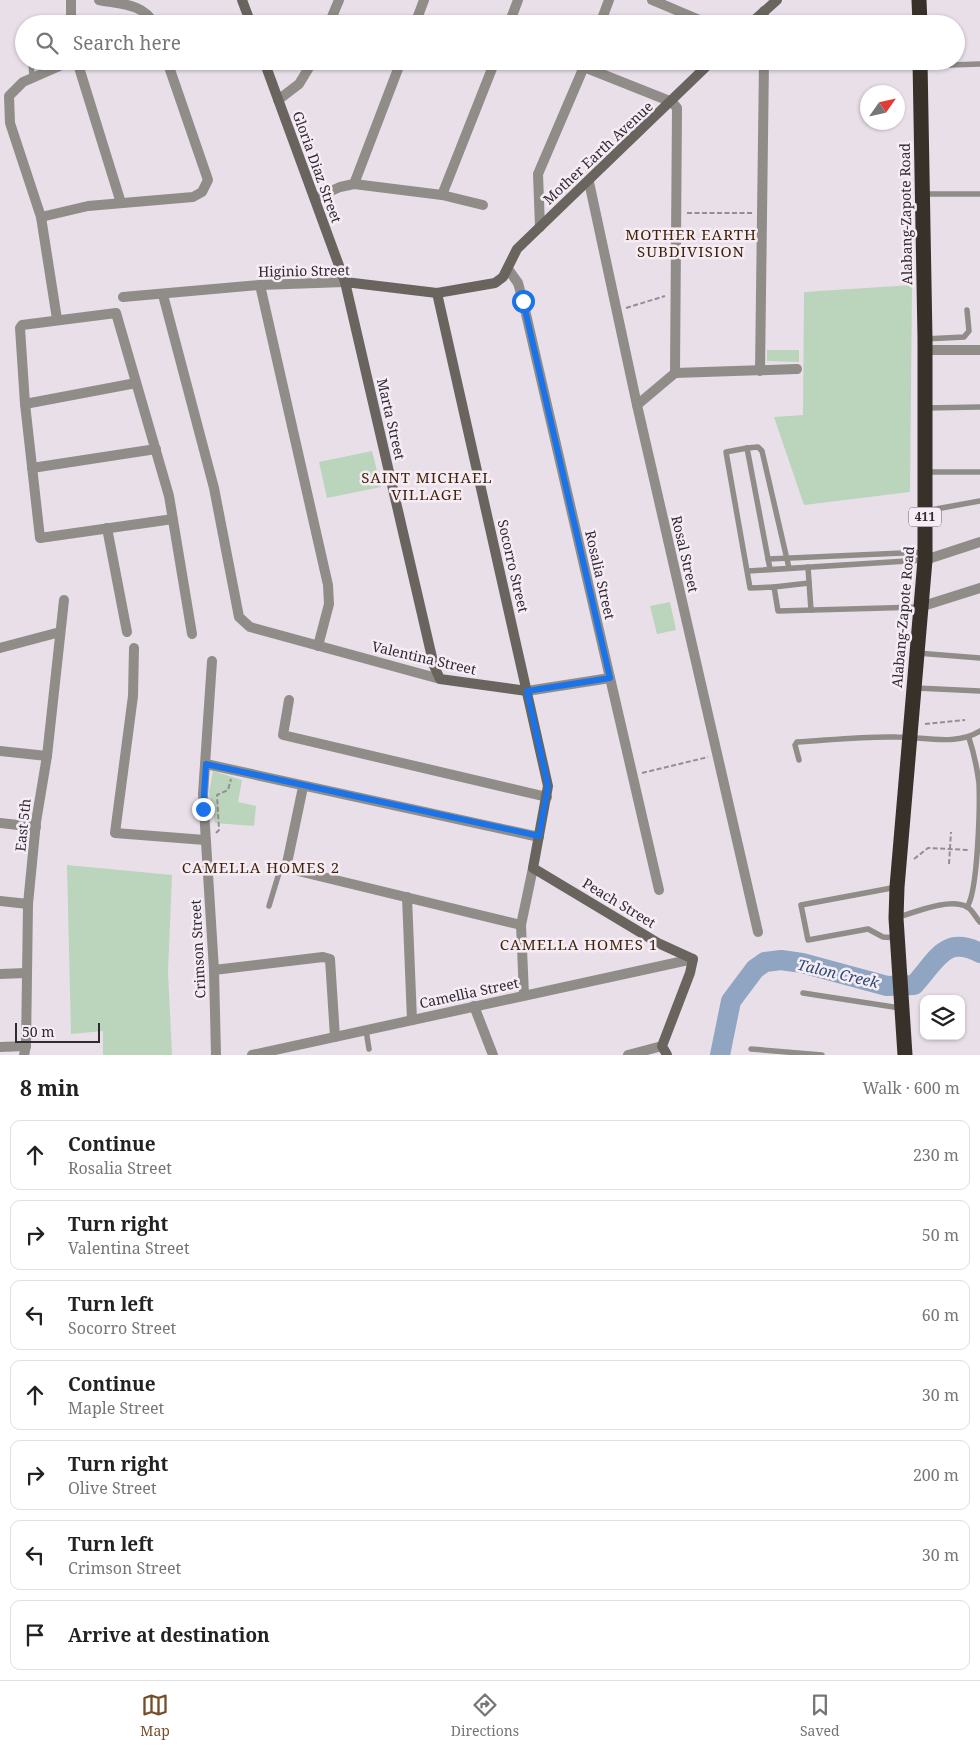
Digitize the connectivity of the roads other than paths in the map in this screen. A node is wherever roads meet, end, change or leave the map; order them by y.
1 (71, 0) edge
2 (99, 0) edge
3 (242, 0) edge
4 (339, 0) edge
5 (424, 0) edge
6 (518, 0) edge
7 (609, 0) edge
8 (652, 0) edge
9 (777, 0) edge
10 (919, 0) edge
11 (764, 11) junction
12 (71, 15) edge
13 (149, 15) edge
14 (248, 15) edge
15 (333, 15) edge
16 (418, 15) edge
17 (512, 15) edge
18 (603, 15) edge
19 (688, 15) edge
20 (760, 15) edge
21 (764, 15) edge
22 (920, 15) edge
23 (965, 64) edge
24 (980, 64) edge
25 (32, 70) edge
26 (50, 70) edge
27 (79, 70) edge
28 (170, 70) edge
29 (267, 70) edge
30 (308, 70) edge
31 (398, 70) edge
32 (491, 70) edge
33 (582, 70) edge
34 (599, 70) edge
35 (703, 70) edge
36 (764, 70) edge
37 (920, 70) edge
38 (32, 78) junction
39 (278, 100) junction
40 (672, 102) junction
41 (589, 182) junction
42 (354, 184) junction
43 (922, 194) junction
44 (980, 194) edge
45 (442, 195) junction
46 (314, 198) junction
47 (121, 203) junction
48 (483, 205) dead end
49 (41, 217) junction
50 (540, 227) junction
51 (508, 269) junction
52 (345, 282) junction
53 (260, 285) junction
54 (437, 293) junction
55 (163, 295) junction
56 (123, 297) dead end
57 (967, 310) dead end
58 (57, 319) junction
59 (925, 344) junction
60 (980, 350) edge
61 (797, 369) dead end
62 (760, 371) junction
63 (675, 373) junction
64 (136, 383) junction
65 (25, 404) junction
66 (637, 405) junction
67 (980, 407) edge
68 (925, 408) junction
69 (747, 448) junction
70 (156, 449) junction
71 (32, 468) junction
72 (925, 472) junction
73 (980, 472) edge
74 (980, 501) edge
75 (925, 511) junction
76 (173, 519) junction
77 (107, 528) junction
78 (980, 542) edge
79 (925, 556) junction
80 (786, 558) junction
81 (768, 559) junction
82 (808, 567) junction
83 (789, 568) junction
84 (770, 570) junction
85 (748, 571) junction
86 (809, 583) junction
87 (774, 587) junction
88 (980, 588) edge
89 (64, 600) dead end
90 (920, 607) junction
91 (811, 610) junction
92 (60, 632) junction
93 (127, 632) dead end
94 (192, 634) dead end
95 (318, 646) junction
96 (0, 648) edge
97 (134, 648) dead end
98 (917, 653) junction
99 (980, 658) edge
100 (212, 661) dead end
101 (610, 678) junction
102 (440, 679) junction
103 (913, 688) junction
104 (527, 691) junction
105 (980, 691) edge
106 (289, 700) dead end
107 (909, 731) junction
108 (980, 731) edge
109 (969, 738) junction
110 (0, 750) edge
111 (47, 756) junction
112 (799, 760) dead end
113 (206, 764) junction
114 (302, 786) junction
115 (547, 797) junction
116 (0, 823) edge
117 (36, 827) junction
118 (205, 836) junction
119 (539, 836) junction
120 (286, 868) junction
121 (533, 868) junction
122 (897, 887) junction
123 (659, 890) dead end
124 (973, 894) junction
125 (407, 897) junction
126 (980, 900) edge
127 (0, 901) edge
128 (28, 904) junction
129 (269, 906) dead end
130 (967, 907) junction
131 (896, 918) junction
132 (980, 922) edge
133 (521, 925) junction
134 (758, 932) dead end
135 (897, 938) junction
136 (693, 959) junction
137 (214, 970) junction
138 (26, 973) junction
139 (0, 974) edge
140 (803, 993) dead end
141 (524, 995) junction
142 (901, 1001) junction
143 (474, 1006) junction
144 (412, 1020) junction
145 (366, 1030) junction
146 (335, 1037) junction
147 (0, 1047) edge
148 (369, 1049) dead end
149 (751, 1049) dead end
150 (25, 1051) edge
151 (664, 1051) edge
152 (216, 1055) edge
153 (252, 1055) edge
154 (493, 1055) edge
155 (628, 1055) edge
156 (822, 1055) edge
157 (905, 1055) edge

1 - 12 street
2 - 13 street
3 - 14 street
4 - 15 street
5 - 16 street
6 - 17 street
7 - 18 street
8 - 19 street
9 - 11 street
10 - 22 highway
11 - 20 street
11 - 21 street
23 - 24 lane
25 - 38 lane
26 - 38 street
27 - 47 street
28 - 47 street
29 - 39 street, Gloria Diaz Street
30 - 39 street
31 - 42 street
32 - 45 street
33 - 50 street
34 - 40 street
35 - 40 street, Mother Earth Avenue
36 - 62 street
37 - 43 highway, Alabang-Zapote Road / 411
38 - 49 street
39 - 46 street, Gloria Diaz Street
40 - 41 street, Mother Earth Avenue
40 - 63 street
41 - 50 street, Mother Earth Avenue
41 - 66 street, Rosal Street
42 - 45 street
42 - 46 street
43 - 44 lane
43 - 59 highway, Alabang-Zapote Road / 411
45 - 48 street
46 - 52 street, Gloria Diaz Street
47 - 49 street
49 - 58 street
50 - 51 street, Mother Earth Avenue
51 - 54 street, Higinio Street
51 - 101 street, Rosalia Street
52 - 53 street, Higinio Street
52 - 54 street, Higinio Street
52 - 102 street, Marta Street
53 - 55 street, Higinio Street
53 - 95 street
54 - 104 street, Socorro Street
55 - 56 street, Higinio Street
55 - 95 street, Valentina Street
57 - 59 lane
58 - 64 street
58 - 65 street
59 - 60 street
59 - 68 highway, Alabang-Zapote Road / 411
61 - 62 street
62 - 63 street
63 - 66 street
64 - 65 street
64 - 70 street
65 - 71 street
66 - 134 street, Rosal Street
67 - 68 lane
68 - 72 highway, Alabang-Zapote Road / 411
69 - 80 lane
69 - 81 lane
69 - 85 lane
70 - 71 street
70 - 76 street
71 - 77 street
72 - 73 lane
72 - 75 highway, Alabang-Zapote Road / 411
74 - 75 lane
75 - 79 highway, Alabang-Zapote Road / 411
76 - 77 street
76 - 94 street
77 - 93 street
78 - 79 street
79 - 80 lane
79 - 82 lane
79 - 90 highway, Alabang-Zapote Road / 411
80 - 81 lane
80 - 83 lane
81 - 84 lane
82 - 83 lane
82 - 86 lane
83 - 84 lane
84 - 85 lane
85 - 87 lane
86 - 87 lane
86 - 91 lane
87 - 91 lane
88 - 90 street
89 - 92 street, East 5th
90 - 91 lane
90 - 98 highway, Alabang-Zapote Road / 411
92 - 96 street
92 - 111 street, East 5th
95 - 102 street, Valentina Street
97 - 118 street
98 - 99 lane
98 - 103 highway, Alabang-Zapote Road / 411
100 - 113 street, Crimson Street
101 - 104 street, Valentina Street
101 - 123 street, Rosalia Street
102 - 104 street, Valentina Street
103 - 105 lane
103 - 107 highway, Alabang-Zapote Road / 411
104 - 115 street, Socorro Street
106 - 115 street
107 - 109 lane
107 - 112 lane
107 - 122 highway, Alabang-Zapote Road / 411
108 - 109 lane
109 - 124 lane
110 - 111 street
111 - 117 street, East 5th
113 - 114 street
113 - 118 street, Crimson Street
114 - 119 street
114 - 120 street
115 - 119 street, Socorro Street
116 - 117 street
117 - 128 street, East 5th
118 - 137 street, Crimson Street
119 - 121 street, Socorro Street
120 - 125 street
120 - 129 lane
121 - 133 street
121 - 136 street, Peach Street
122 - 131 highway, Alabang-Zapote Road / 411
122 - 135 lane
124 - 126 lane
124 - 130 lane
125 - 133 street
125 - 144 street
127 - 128 street
128 - 138 street, East 5th
130 - 131 lane
130 - 132 lane
131 - 135 highway, Alabang-Zapote Road / 411
133 - 141 street
135 - 142 highway, Alabang-Zapote Road / 411
136 - 141 street, Camellia Street
136 - 151 street
137 - 146 street
137 - 152 street, Crimson Street
138 - 139 street
138 - 150 street, East 5th
140 - 142 lane
141 - 143 street, Camellia Street
142 - 157 highway, Alabang-Zapote Road / 411
143 - 144 street, Camellia Street
143 - 154 street
144 - 145 street, Camellia Street
145 - 146 street, Camellia Street
145 - 148 lane
146 - 153 street, Camellia Street
147 - 150 street
149 - 156 lane
151 - 155 street

